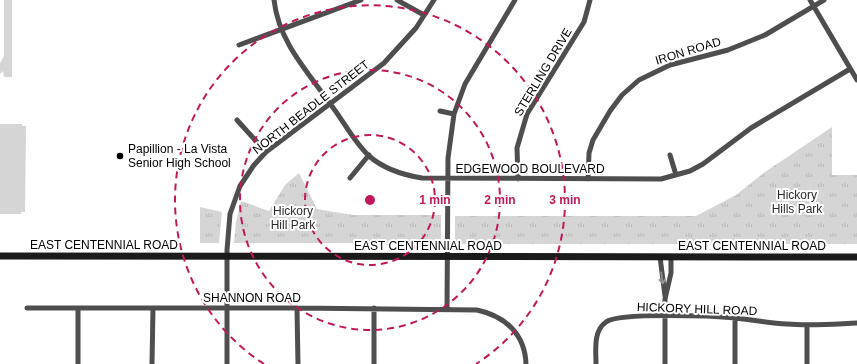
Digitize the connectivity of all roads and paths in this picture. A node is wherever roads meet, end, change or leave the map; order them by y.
1 (274, 0) edge
2 (361, 0) edge
3 (397, 0) edge
4 (434, 0) edge
5 (516, 0) edge
6 (590, 0) edge
7 (810, 0) edge
8 (824, 0) edge
9 (813, 5) junction
10 (424, 15) junction
11 (282, 29) junction
12 (239, 45) dead end
13 (850, 69) junction
14 (857, 80) edge
15 (330, 103) junction
16 (440, 111) dead end
17 (454, 114) junction
18 (238, 120) dead end
19 (266, 152) junction
20 (368, 155) junction
21 (670, 155) dead end
22 (676, 175) junction
23 (350, 178) dead end
24 (588, 178) junction
25 (448, 179) junction
26 (518, 179) junction
27 (0, 256) edge
28 (448, 256) junction
29 (227, 257) junction
30 (660, 257) junction
31 (671, 257) junction
32 (857, 257) edge
33 (666, 299) junction
34 (27, 308) dead end
35 (78, 308) junction
36 (153, 308) junction
37 (227, 308) junction
38 (297, 308) junction
39 (374, 308) junction
40 (447, 310) junction
41 (665, 316) junction
42 (735, 318) junction
43 (857, 323) edge
44 (807, 325) junction
45 (78, 364) edge
46 (152, 364) edge
47 (227, 364) edge
48 (298, 364) edge
49 (374, 364) edge
50 (526, 364) edge
51 (596, 364) edge
52 (665, 364) edge
53 (735, 364) edge
54 (807, 364) edge

1 - 11 street, EDGEWOOD BOULEVARD
2 - 11 street
3 - 10 street
4 - 10 street, NORTH BEADLE STREET
5 - 17 street
6 - 26 street, STERLING DRIVE
7 - 9 street
8 - 9 street, IRON ROAD
9 - 13 street
9 - 24 street, IRON ROAD
10 - 15 street, NORTH BEADLE STREET
11 - 12 street
11 - 15 street, EDGEWOOD BOULEVARD
13 - 14 street
13 - 22 street, EDGEWOOD BOULEVARD
15 - 19 street, NORTH BEADLE STREET
15 - 20 street, EDGEWOOD BOULEVARD
16 - 17 street
17 - 25 street
18 - 19 street
19 - 29 street, NORTH BEADLE STREET
20 - 23 street
20 - 25 street, EDGEWOOD BOULEVARD
21 - 22 street
22 - 24 street, EDGEWOOD BOULEVARD
24 - 26 street, EDGEWOOD BOULEVARD
25 - 26 street, EDGEWOOD BOULEVARD
25 - 28 street
27 - 29 street, EAST CENTENNIAL ROAD
28 - 29 street, EAST CENTENNIAL ROAD
28 - 30 street, EAST CENTENNIAL ROAD
28 - 40 street
29 - 37 street, NORTH BEADLE STREET
30 - 31 street, EAST CENTENNIAL ROAD
30 -> 33 street
31 - 32 street, EAST CENTENNIAL ROAD
31 - 33 street
33 - 41 street
34 - 35 street, SHANNON ROAD
35 - 36 street, SHANNON ROAD
35 - 45 street
36 - 37 street, SHANNON ROAD
36 - 46 street
37 - 38 street, SHANNON ROAD
37 - 47 street, NORTH BEADLE STREET
38 - 39 street, SHANNON ROAD
38 - 48 street
39 - 40 street, SHANNON ROAD
39 - 49 street
40 - 50 street, SHANNON ROAD
41 - 42 street, HICKORY HILL ROAD
41 - 51 street, HICKORY HILL ROAD
41 - 52 street
42 - 44 street, HICKORY HILL ROAD
42 - 53 street
43 - 44 street, HICKORY HILL ROAD
44 - 54 street

